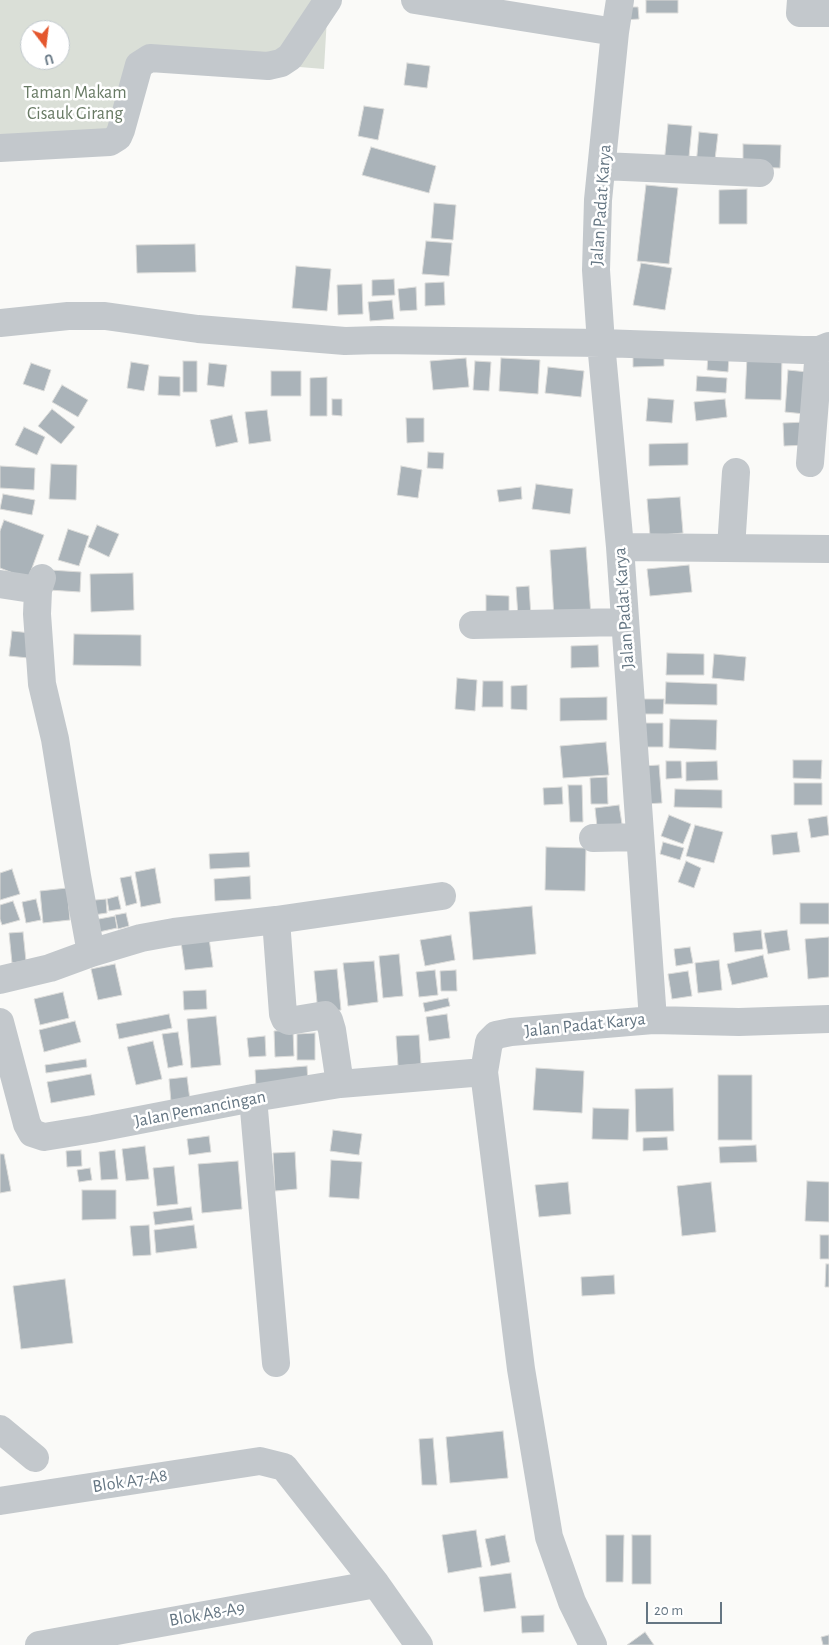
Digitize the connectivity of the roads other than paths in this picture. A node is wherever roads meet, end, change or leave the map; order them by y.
1 (328, 0) edge
2 (415, 0) edge
3 (620, 0) edge
4 (801, 0) edge
5 (829, 13) edge
6 (615, 32) junction
7 (0, 148) edge
8 (602, 166) junction
9 (760, 173) dead end
10 (0, 323) edge
11 (601, 343) junction
12 (824, 348) edge
13 (810, 463) dead end
14 (736, 472) dead end
15 (620, 547) junction
16 (731, 548) junction
17 (829, 549) edge
18 (0, 584) edge
19 (625, 622) junction
20 (473, 625) dead end
21 (640, 837) junction
22 (593, 838) dead end
23 (442, 896) dead end
24 (276, 920) junction
25 (92, 952) junction
26 (0, 980) edge
27 (829, 1019) edge
28 (653, 1020) junction
29 (0, 1021) edge
30 (484, 1072) junction
31 (340, 1084) junction
32 (253, 1098) junction
33 (276, 1363) dead end
34 (0, 1429) edge
35 (35, 1458) dead end
36 (0, 1501) edge
37 (376, 1584) junction
38 (39, 1645) edge
39 (419, 1645) edge
40 (593, 1645) edge

1 - 7 street
2 - 6 street
3 - 6 street, Jalan Padat Karya
4 - 5 street
6 - 8 street, Jalan Padat Karya
8 - 9 street
8 - 11 street, Jalan Padat Karya
10 - 11 street
11 - 12 street
11 - 15 street, Jalan Padat Karya
12 - 13 street
14 - 16 street
15 - 16 street
15 - 19 street, Jalan Padat Karya
16 - 17 street
18 - 25 street
19 - 20 street
19 - 21 street, Jalan Padat Karya
21 - 22 street
21 - 28 street, Jalan Padat Karya
23 - 24 street
24 - 25 street
24 - 31 street
25 - 26 street
27 - 28 street
28 - 30 street, Jalan Padat Karya
29 - 32 street, Jalan Pemancingan
30 - 31 street, Jalan Pemancingan
30 - 40 street, Jalan Padat Karya
31 - 32 street, Jalan Pemancingan
32 - 33 street
34 - 35 street
36 - 37 street, Blok A7-A8
37 - 38 street, Blok A8-A9
37 - 39 street

